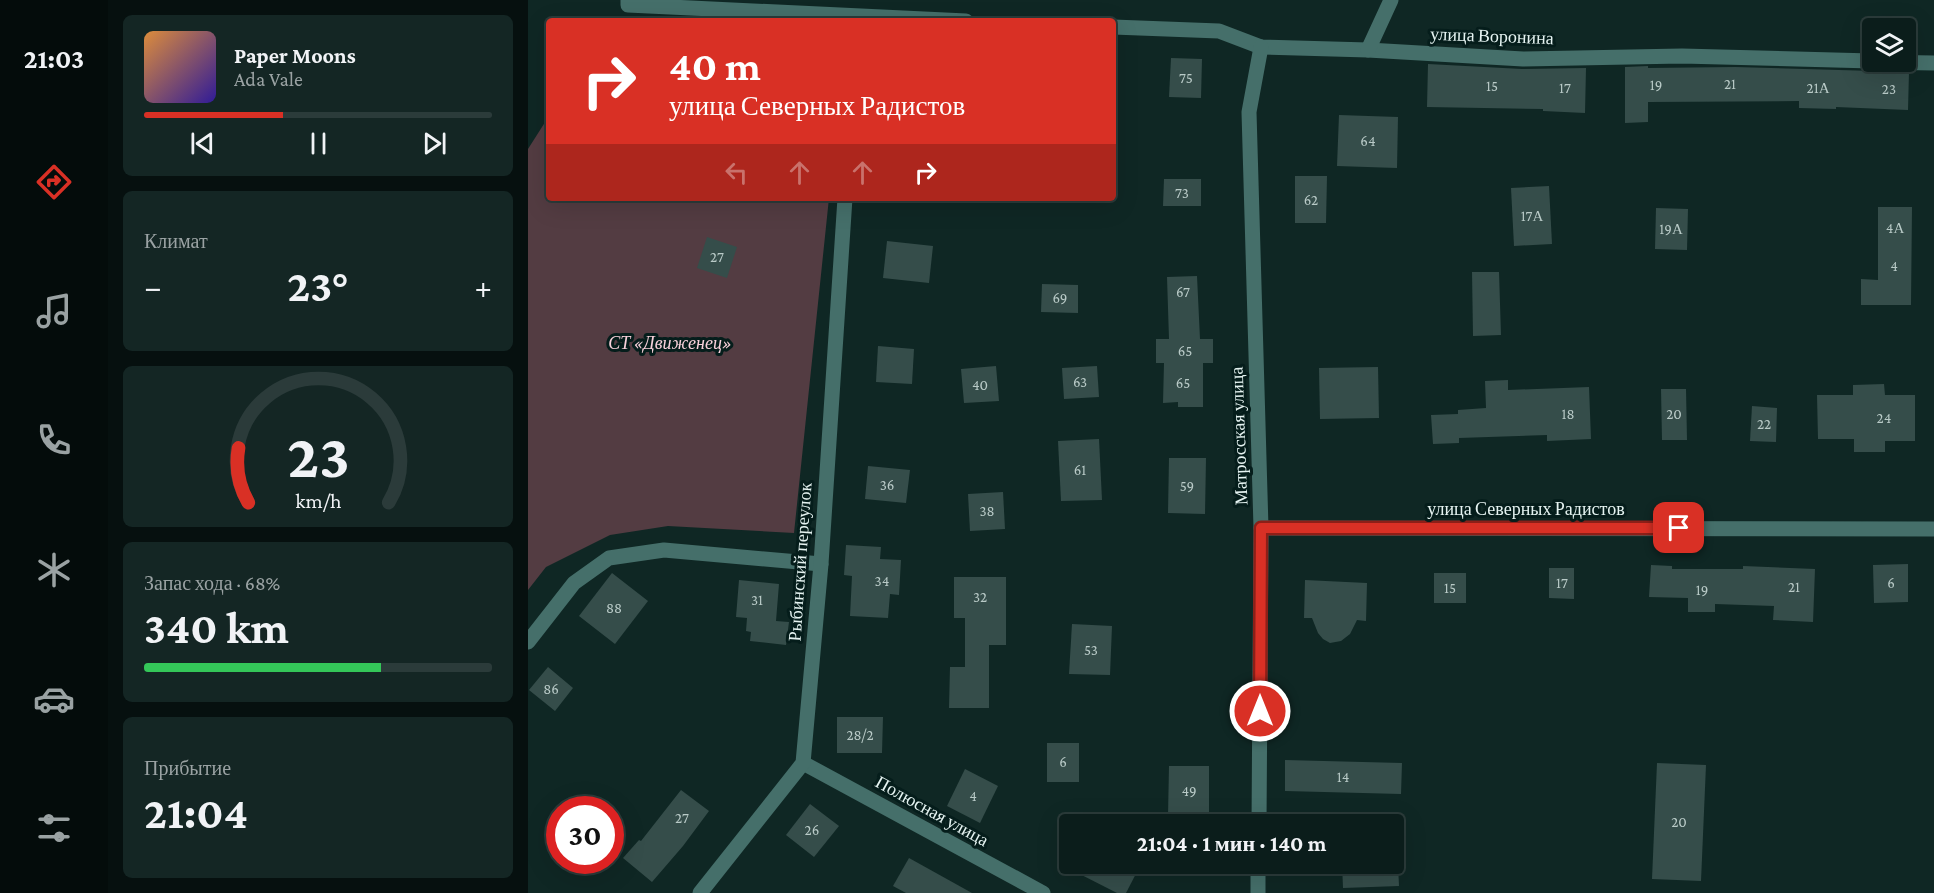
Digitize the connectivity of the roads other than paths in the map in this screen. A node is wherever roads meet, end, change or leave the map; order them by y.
1 (1391, 0) edge
2 (628, 2) edge
3 (844, 18) edge
4 (1116, 27) edge
5 (1261, 47) junction
6 (1368, 50) junction
7 (1862, 62) edge
8 (1916, 63) edge
9 (1934, 63) edge
10 (845, 201) edge
11 (1261, 528) junction
12 (1934, 529) edge
13 (820, 564) junction
14 (528, 642) edge
15 (803, 762) junction
16 (1259, 814) edge
17 (1258, 874) edge
18 (700, 893) edge
19 (1043, 893) edge
20 (1258, 893) edge

1 - 6 street
2 - 3 street
4 - 5 street, улица Воронина
5 - 6 street, улица Воронина
5 - 11 street, Матросская улица
6 - 7 street, улица Воронина
8 - 9 street, улица Воронина
10 - 13 street, Рыбинский переулок
11 - 12 street, улица Северных Радистов
11 - 16 street, Матросская улица
13 - 14 street
13 - 15 street, Рыбинский переулок
15 - 18 street
15 - 19 street, Полюсная улица
17 - 20 street

